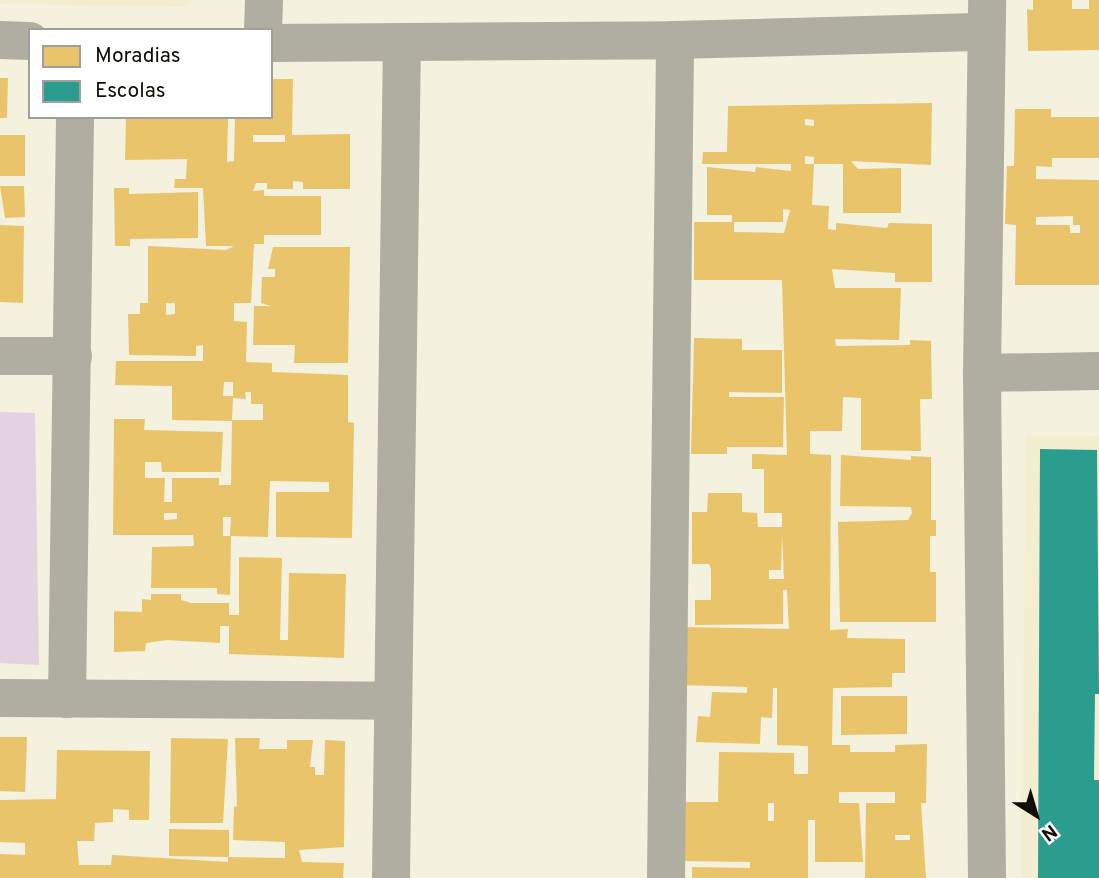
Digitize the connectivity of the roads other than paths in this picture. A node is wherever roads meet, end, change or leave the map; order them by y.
1 (264, 0) edge
2 (987, 16) edge
3 (263, 28) edge
4 (0, 40) edge
5 (674, 40) junction
6 (28, 41) edge
7 (273, 43) edge
8 (402, 43) junction
9 (75, 119) edge
10 (0, 356) edge
11 (73, 356) junction
12 (1099, 372) edge
13 (982, 373) junction
14 (0, 698) edge
15 (67, 699) junction
16 (393, 701) junction
17 (391, 878) edge
18 (666, 878) edge
19 (986, 878) edge

1 - 3 street
2 - 5 street
2 - 13 street
4 - 6 street
5 - 8 street
5 - 18 street
7 - 8 street
8 - 16 street
9 - 11 street
10 - 11 street
11 - 15 street
12 - 13 street
13 - 19 street
14 - 15 street
15 - 16 street
16 - 17 street

